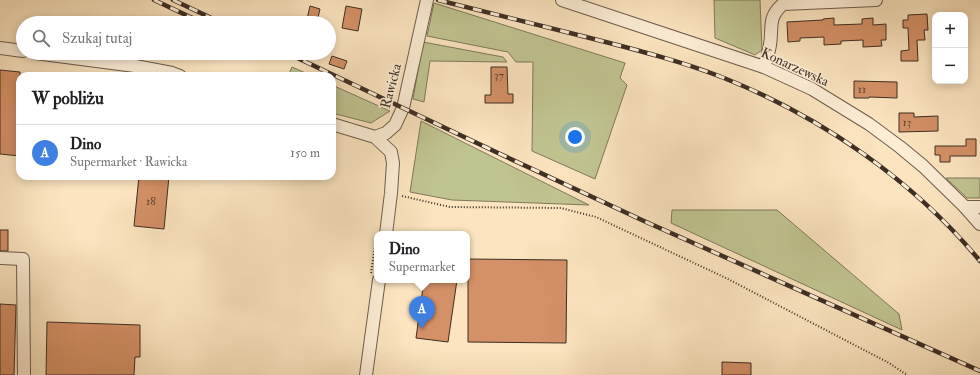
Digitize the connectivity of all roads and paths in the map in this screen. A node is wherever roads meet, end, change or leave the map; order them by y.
1 (427, 0) edge
2 (562, 0) edge
3 (876, 0) edge
4 (779, 3) edge
5 (0, 48) edge
6 (16, 51) edge
7 (88, 60) edge
8 (764, 67) junction
9 (167, 72) edge
10 (336, 125) edge
11 (375, 137) junction
12 (392, 193) junction
13 (965, 207) junction
14 (980, 207) edge
15 (980, 224) edge
16 (386, 231) edge
17 (0, 258) edge
18 (379, 283) edge
19 (24, 375) edge
20 (366, 375) edge
21 (908, 375) edge

1 - 11 street, Rawicka
2 - 8 street, Konarzewska
3 - 4 street
4 - 8 street
5 - 6 street
7 - 9 street
8 - 13 street, Konarzewska
10 - 11 street
11 - 12 street
12 - 16 street
12 - 21 path
13 - 14 street
13 - 15 street, Konarzewska
17 - 19 street
18 - 20 street

